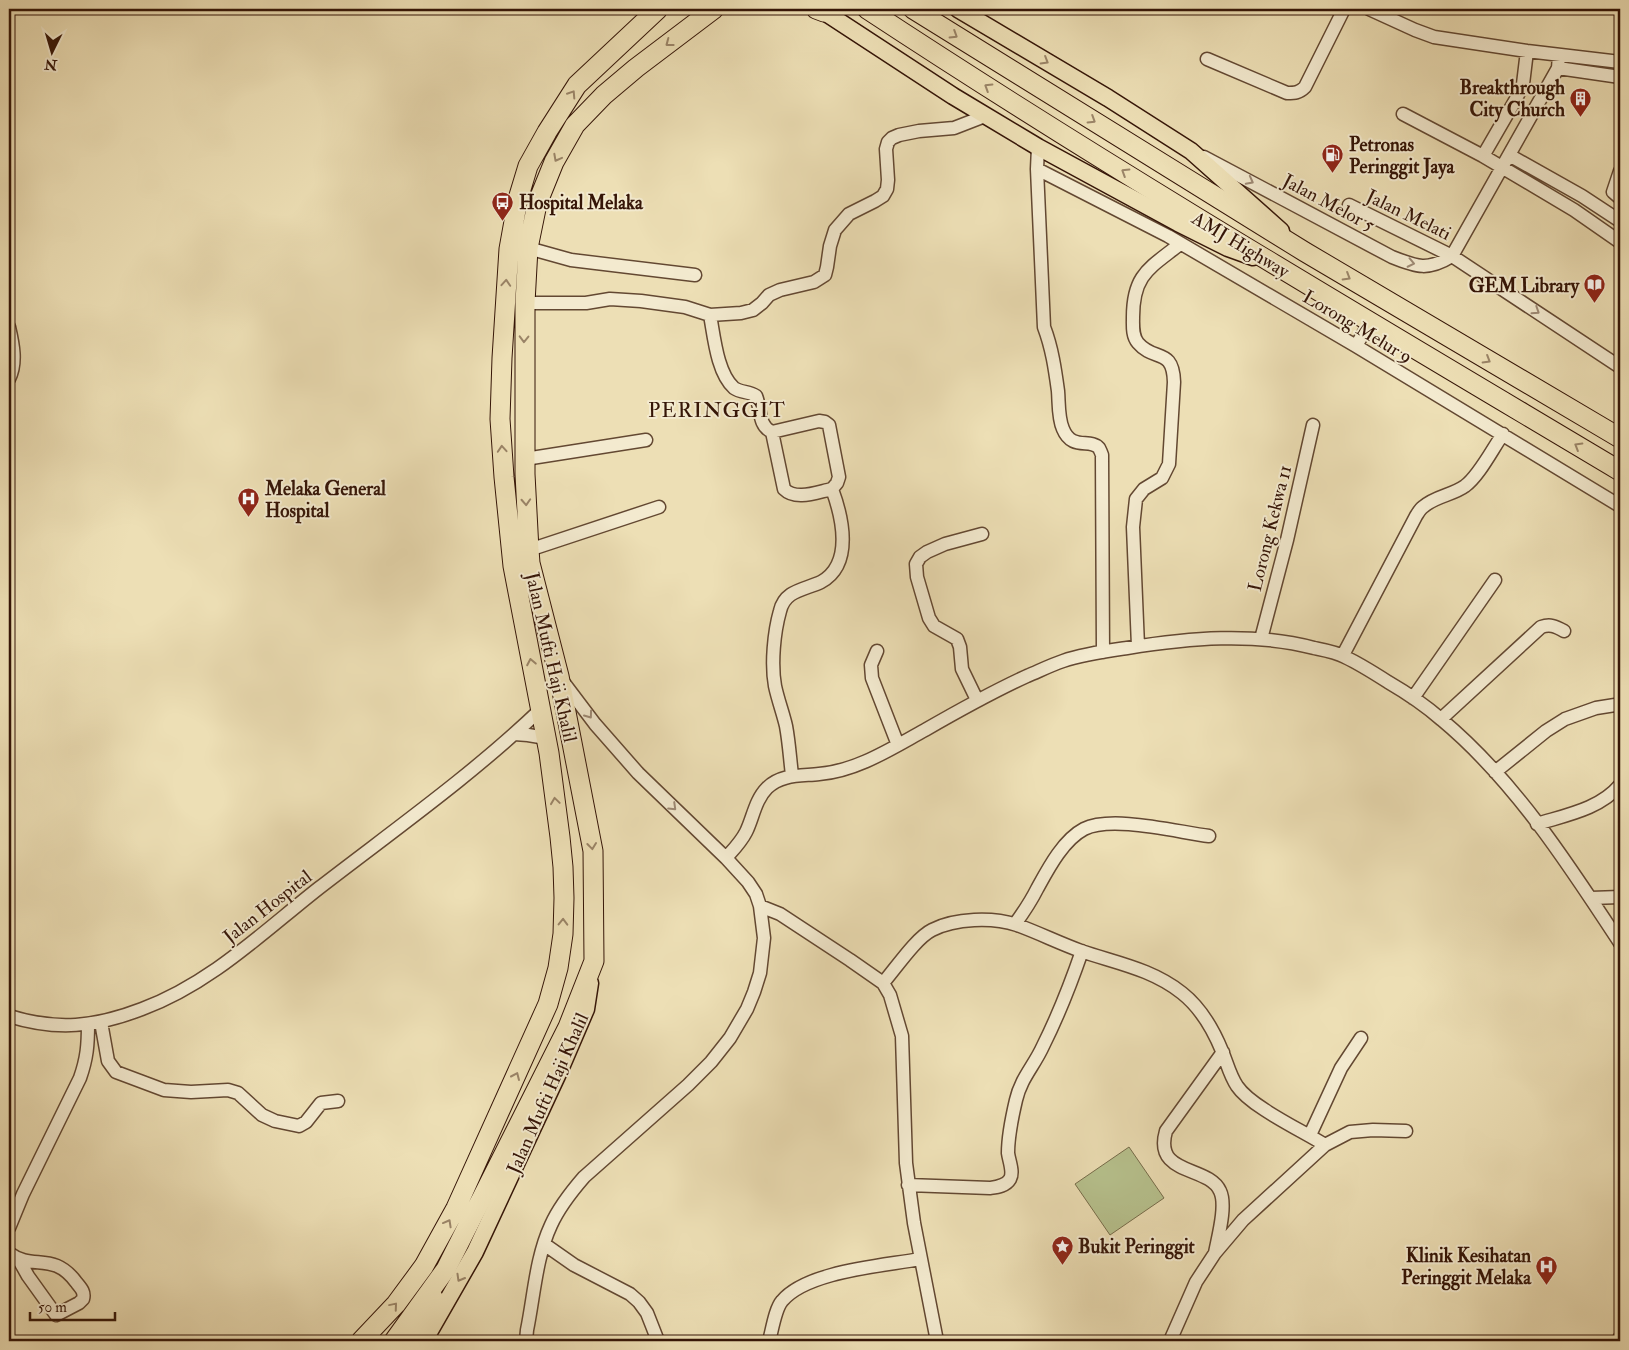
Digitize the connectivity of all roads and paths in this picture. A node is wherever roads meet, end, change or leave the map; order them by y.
1 (867, 9) edge
2 (913, 9) edge
3 (958, 9) edge
4 (1344, 9) edge
5 (1369, 9) edge
6 (656, 10) edge
7 (824, 10) edge
8 (714, 11) edge
9 (1527, 51) junction
10 (1559, 55) junction
11 (1207, 59) dead end
12 (1620, 62) edge
13 (1558, 68) junction
14 (1620, 76) edge
15 (1403, 114) dead end
16 (985, 116) junction
17 (1038, 147) junction
18 (1191, 151) junction
19 (1509, 155) junction
20 (1482, 156) junction
21 (1502, 168) junction
22 (1038, 169) junction
23 (1620, 171) edge
24 (1620, 198) edge
25 (1350, 205) dead end
26 (1620, 220) edge
27 (1178, 223) junction
28 (1168, 236) junction
29 (1620, 242) edge
30 (1180, 244) junction
31 (528, 248) junction
32 (1306, 252) junction
33 (1452, 256) junction
34 (1279, 266) junction
35 (695, 275) dead end
36 (525, 303) junction
37 (710, 314) junction
38 (1370, 322) junction
39 (9, 327) edge
40 (1356, 346) junction
41 (1620, 367) edge
42 (9, 379) edge
43 (1313, 425) dead end
44 (772, 432) junction
45 (1502, 434) junction
46 (1620, 438) edge
47 (646, 440) dead end
48 (525, 459) junction
49 (1620, 471) edge
50 (832, 488) junction
51 (1620, 506) edge
52 (659, 507) dead end
53 (982, 534) dead end
54 (529, 550) junction
55 (1495, 580) dead end
56 (1564, 631) dead end
57 (1260, 639) junction
58 (1138, 646) junction
59 (877, 651) dead end
60 (1103, 652) junction
61 (1343, 655) junction
62 (559, 676) junction
63 (1413, 698) junction
64 (977, 700) junction
65 (1620, 706) edge
66 (540, 710) junction
67 (1441, 719) junction
68 (514, 734) junction
69 (546, 738) junction
70 (898, 745) junction
71 (1495, 772) junction
72 (792, 775) junction
73 (1620, 785) edge
74 (1537, 824) junction
75 (1208, 836) dead end
76 (726, 858) junction
77 (1620, 897) edge
78 (1591, 898) junction
79 (760, 906) junction
80 (1016, 924) junction
81 (1620, 943) edge
82 (1082, 951) junction
83 (594, 961) junction
84 (884, 983) junction
85 (9, 1016) edge
86 (101, 1022) junction
87 (88, 1024) junction
88 (1361, 1038) dead end
89 (1223, 1052) junction
90 (338, 1101) dead end
91 (1406, 1131) dead end
92 (1310, 1135) junction
93 (1325, 1145) junction
94 (908, 1185) junction
95 (9, 1228) edge
96 (544, 1244) junction
97 (1215, 1253) junction
98 (14, 1256) edge
99 (920, 1259) junction
100 (446, 1269) junction
101 (1620, 1336) edge
102 (360, 1341) edge
103 (394, 1341) edge
104 (411, 1341) edge
105 (424, 1341) edge
106 (526, 1341) edge
107 (658, 1341) edge
108 (769, 1341) edge
109 (937, 1341) edge
110 (1170, 1341) edge
111 (1618, 1341) edge

34 -> 1 highway, AMJ Highway
2 -> 32 highway, AMJ Highway
3 -> 18 main road
4 - 11 street
5 - 9 street
66 -> 6 highway, Jalan Mufti Haji Khalil
7 - 16 main road
8 -> 31 highway, Jalan Mufti Haji Khalil
9 - 10 street
9 - 20 street
10 - 12 street
10 - 13 street
13 - 14 street
13 - 19 street
15 - 20 street
16 - 17 main road
16 - 37 street
17 - 22 street
17 - 27 main road
18 - 32 main road
18 -> 33 street, Jalan Melor 5
19 - 21 street
19 - 26 street
20 - 21 street
21 - 29 street
21 - 33 street
22 - 28 street, Lorong Melur 9
22 - 60 street
23 - 24 street
25 - 33 street, Jalan Melati
27 - 28 street
27 - 34 main road
28 - 30 street, Lorong Melur 9
30 - 40 street, Lorong Melur 9
30 - 58 street
31 - 35 street
31 - 36 highway, Jalan Mufti Haji Khalil
32 -> 46 highway, AMJ Highway
33 -> 41 street, Jalan Melati
34 - 38 highway, AMJ Highway
36 - 37 street
36 -> 48 highway, Jalan Mufti Haji Khalil
37 - 44 street
38 - 40 street
49 -> 38 highway, AMJ Highway
39 - 42 street
40 - 45 street, Lorong Melur 9
43 - 57 street, Lorong Kekwa 11
44 - 50 street
44 - 50 street
45 - 51 street, Lorong Melur 9
45 - 61 street
47 - 48 street
48 -> 54 highway, Jalan Mufti Haji Khalil
50 - 72 street
52 - 54 street
53 - 64 street
54 - 62 highway, Jalan Mufti Haji Khalil
55 - 63 street
56 - 67 street
57 - 58 street
57 - 61 street
58 - 60 street
59 - 70 street
60 - 64 street
61 - 63 street
62 -> 76 street
62 -> 83 highway, Jalan Mufti Haji Khalil
63 - 67 street
64 - 70 street
65 - 71 street
66 - 68 street, Jalan Hospital
66 - 69 highway, Jalan Mufti Haji Khalil
67 - 71 street
68 - 69 street
68 - 86 street, Jalan Hospital
102 -> 69 highway, Jalan Mufti Haji Khalil
70 - 72 street
71 - 74 street
72 - 76 street
73 - 74 street
74 - 78 street
75 - 80 street
76 - 79 street
77 - 78 street
78 - 81 street
79 - 84 street
79 - 96 street
80 - 82 street
80 - 84 street
82 - 89 street
82 - 94 street
83 - 100 highway
83 -> 105 main road, Jalan Mufti Haji Khalil
84 - 94 street
85 - 87 street, Jalan Hospital
86 - 87 street, Jalan Hospital
86 - 90 street
87 - 95 street
88 - 92 street
89 - 92 street
89 - 97 street
91 - 93 street
92 - 93 street
93 - 97 street
94 - 99 street
96 - 106 street
96 - 107 street
97 - 110 street
98 - 98 street
99 - 108 street
99 - 109 street
100 - 103 highway
100 - 104 main road
101 - 111 street

